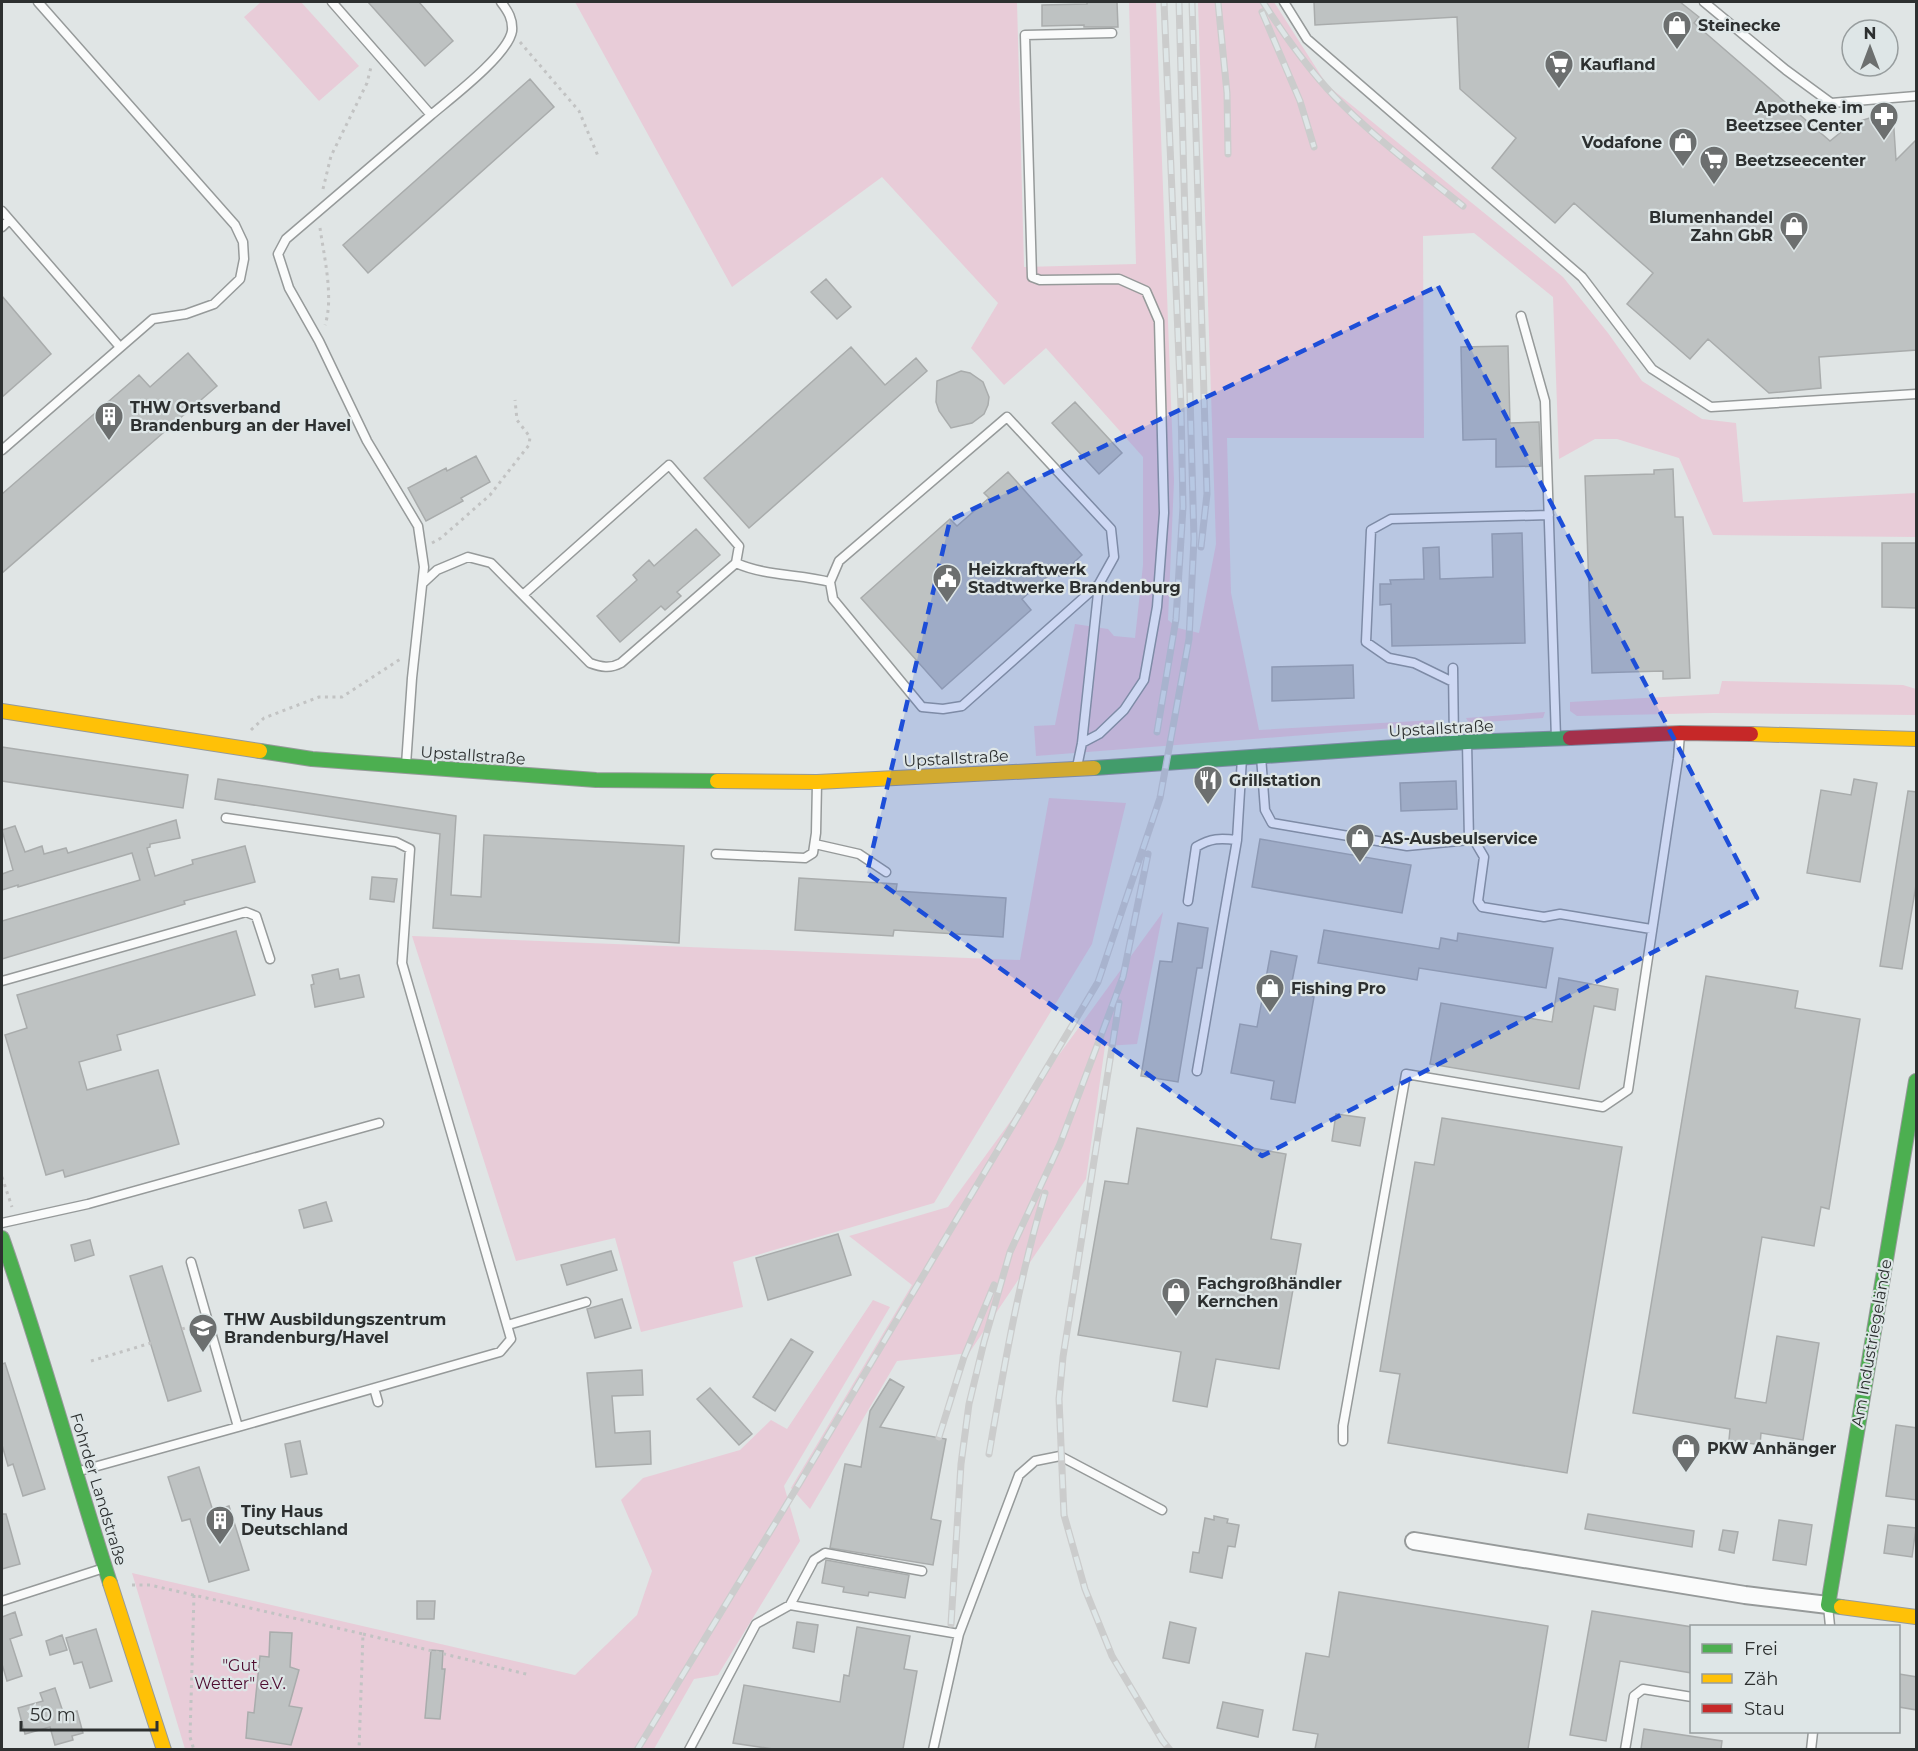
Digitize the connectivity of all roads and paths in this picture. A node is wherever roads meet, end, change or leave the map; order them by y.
1 (39, 2) edge
2 (332, 2) edge
3 (501, 2) edge
4 (1284, 2) edge
5 (1704, 2) edge
6 (512, 31) junction
7 (1112, 33) dead end
8 (1917, 96) edge
9 (431, 115) junction
10 (598, 156) dead end
11 (2, 211) edge
12 (9, 220) junction
13 (2, 227) edge
14 (1521, 316) dead end
15 (120, 347) junction
16 (1917, 394) edge
17 (515, 400) dead end
18 (2, 450) edge
19 (1549, 515) junction
20 (422, 547) junction
21 (736, 563) junction
22 (830, 582) junction
23 (423, 583) junction
24 (1099, 584) junction
25 (524, 594) junction
26 (415, 650) junction
27 (1453, 668) dead end
28 (1453, 682) junction
29 (2, 711) edge
30 (1680, 733) junction
31 (1556, 738) junction
32 (1917, 739) edge
33 (1460, 742) junction
34 (1082, 743) junction
35 (232, 747) junction
36 (1261, 756) junction
37 (1242, 757) junction
38 (406, 767) junction
39 (1076, 769) junction
40 (817, 783) junction
41 (226, 818) dead end
42 (1470, 833) junction
43 (1237, 840) junction
44 (815, 844) junction
45 (716, 854) dead end
46 (886, 872) dead end
47 (1188, 901) dead end
48 (1651, 929) junction
49 (270, 959) dead end
50 (2, 981) edge
51 (1197, 1071) dead end
52 (1917, 1081) edge
53 (379, 1123) dead end
54 (2, 1223) edge
55 (2, 1238) edge
56 (191, 1262) dead end
57 (586, 1302) dead end
58 (508, 1325) junction
59 (190, 1326) dead end
60 (182, 1329) dead end
61 (151, 1343) dead end
62 (91, 1361) dead end
63 (374, 1388) junction
64 (378, 1402) dead end
65 (238, 1427) junction
66 (1342, 1441) dead end
67 (75, 1473) junction
68 (1162, 1510) dead end
69 (1414, 1541) dead end
70 (106, 1567) junction
71 (922, 1571) dead end
72 (113, 1590) junction
73 (194, 1595) junction
74 (2, 1601) edge
75 (790, 1605) junction
76 (1828, 1605) junction
77 (1917, 1617) edge
78 (1830, 1625) edge
79 (363, 1634) junction
80 (959, 1634) junction
81 (530, 1675) dead end
82 (1690, 1697) edge
83 (1813, 1733) edge
84 (164, 1749) edge
85 (194, 1749) edge
86 (359, 1749) edge
87 (689, 1749) edge
88 (933, 1749) edge
89 (1625, 1749) edge
90 (1810, 1749) edge

1 - 15 lane
2 - 9 lane
3 - 6 lane
4 - 16 lane
5 - 8 lane
6 - 9 lane
6 - 10 path
7 - 34 lane
9 - 20 lane
11 - 12 lane
12 - 13 lane
12 - 15 lane
14 - 19 lane
15 - 18 lane
17 - 20 path
19 - 28 lane
19 - 31 lane
20 - 23 lane
21 - 22 lane
21 - 25 lane
21 - 25 lane
22 - 24 lane
22 - 24 lane
23 - 25 lane
23 - 26 lane
24 - 34 lane
26 - 35 path
26 - 38 lane
27 - 28 lane
28 - 33 lane
29 - 35 street, Upstallstraße
30 - 31 street, Upstallstraße
30 - 32 street, Upstallstraße
30 - 48 lane
31 - 33 street, Upstallstraße
33 - 36 street, Upstallstraße
33 - 42 lane
34 - 39 lane
35 - 38 street, Upstallstraße
36 - 37 street, Upstallstraße
36 - 42 lane
37 - 39 street, Upstallstraße
37 - 43 lane
38 - 40 street, Upstallstraße
39 - 40 street, Upstallstraße
40 - 44 lane
41 - 58 lane
42 - 48 lane
43 - 47 lane
43 - 51 lane
44 - 45 lane
44 - 46 lane
48 - 66 lane
49 - 50 lane
52 - 76 street, Am Industriegelände
53 - 54 lane
55 - 67 street, Fohrder Landstraße
56 - 65 lane
57 - 58 lane
58 - 63 lane
59 - 60 path
61 - 62 path
63 - 64 lane
63 - 65 lane
65 - 67 lane
67 - 70 street, Fohrder Landstraße
68 - 80 lane
69 - 76 street
70 - 72 street, Fohrder Landstraße
70 - 74 lane
71 - 75 lane
72 - 73 path
72 - 84 street, Fohrder Landstraße
73 - 79 path
73 - 85 path
75 - 80 lane
75 - 87 lane
76 - 77 street
76 - 78 lane
79 - 81 path
79 - 86 path
80 - 88 lane
82 - 89 lane
83 - 90 lane

